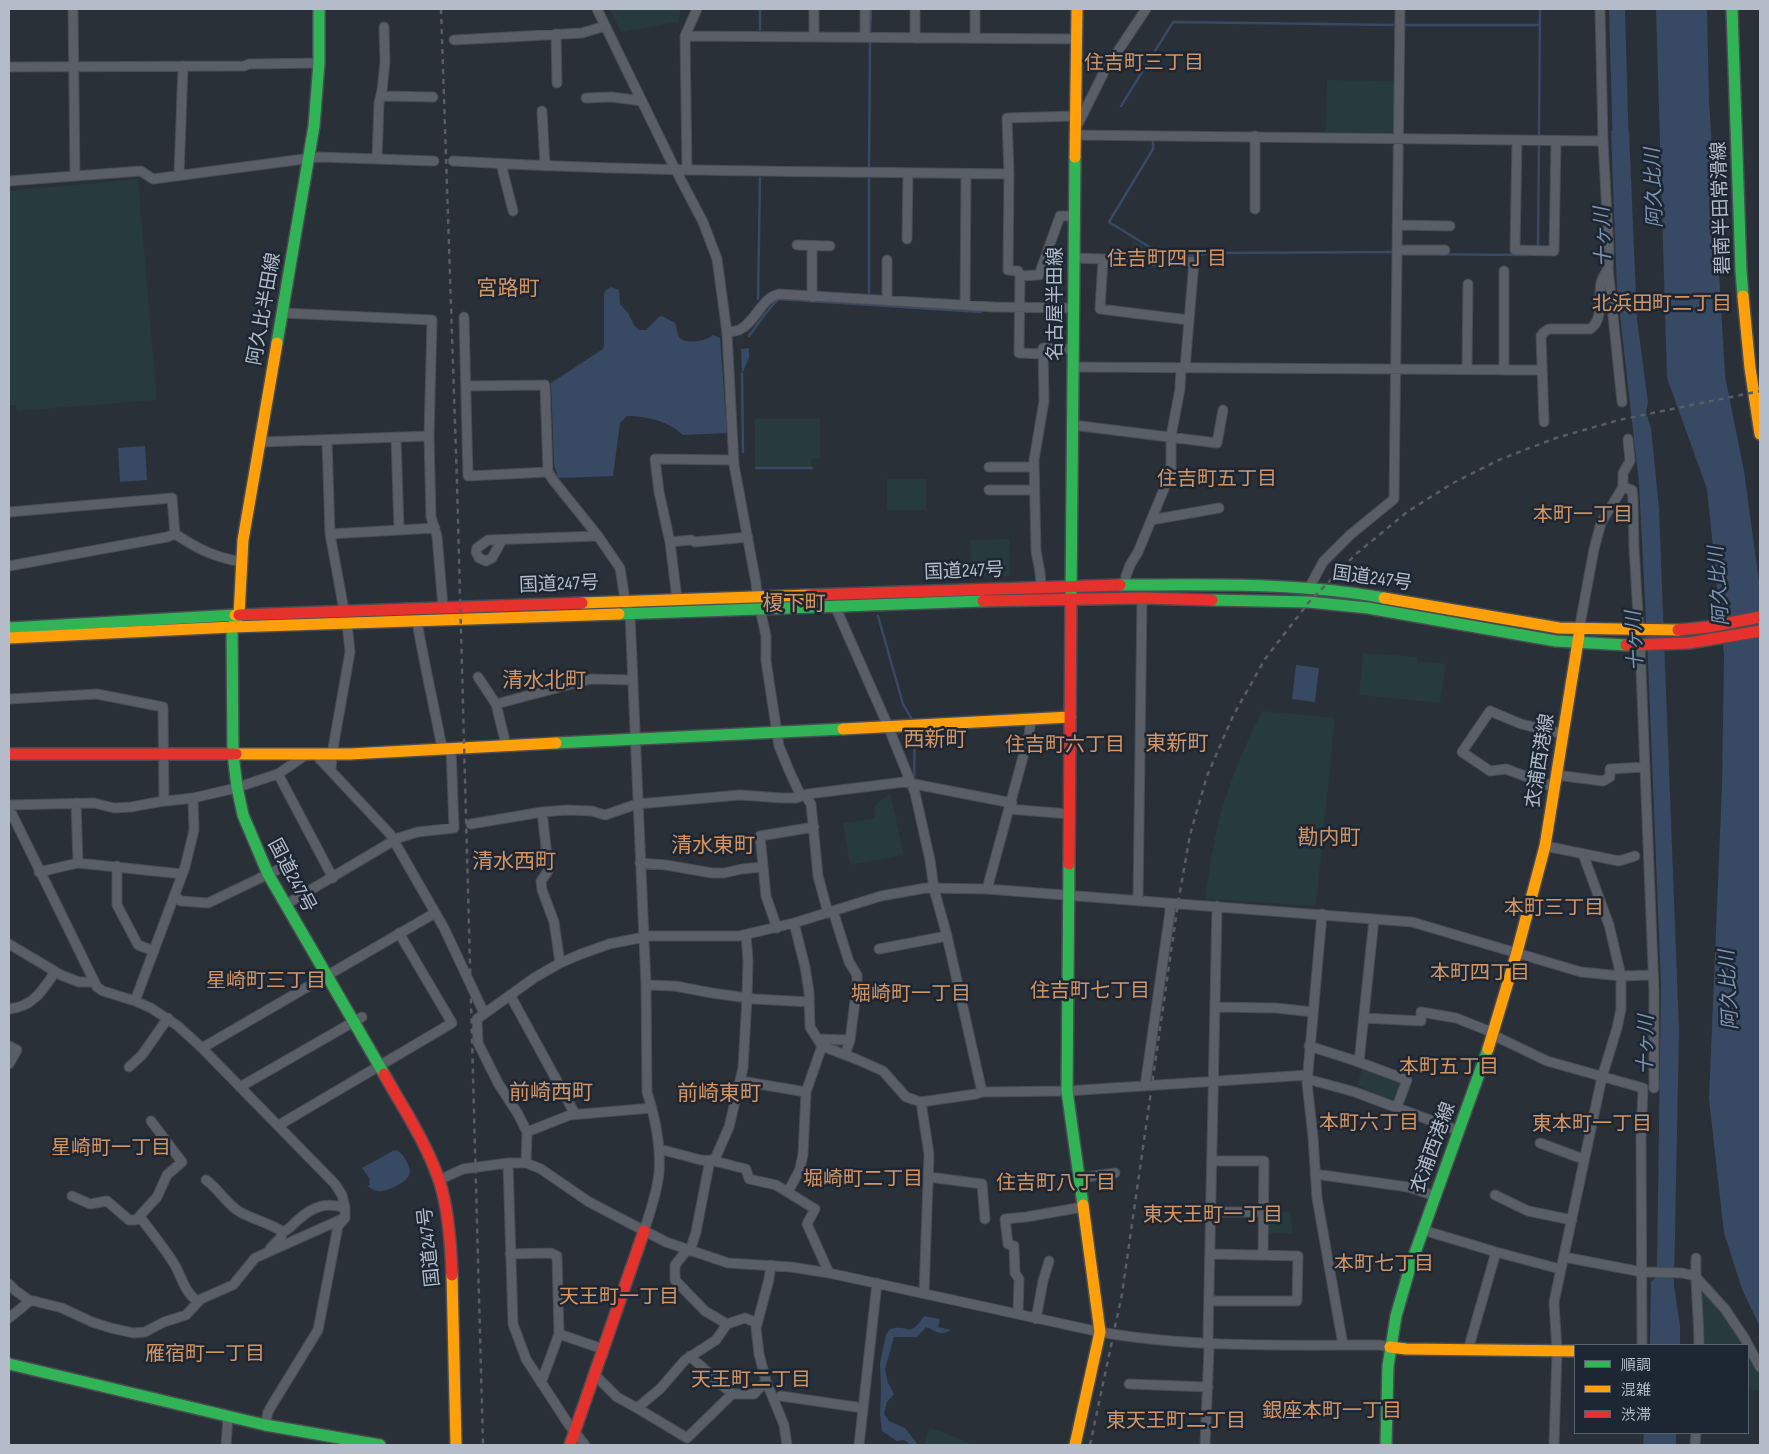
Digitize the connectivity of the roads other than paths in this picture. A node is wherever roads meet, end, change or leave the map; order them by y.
1 (73, 9) edge
2 (319, 9) edge
3 (597, 9) edge
4 (697, 9) edge
5 (814, 9) edge
6 (865, 9) edge
7 (916, 9) edge
8 (975, 9) edge
9 (1077, 9) edge
10 (1146, 9) edge
11 (1400, 9) edge
12 (1600, 9) edge
13 (1732, 9) edge
14 (605, 26) junction
15 (384, 27) dead end
16 (556, 34) junction
17 (685, 36) junction
18 (814, 37) junction
19 (865, 38) junction
20 (915, 38) junction
21 (975, 38) junction
22 (1077, 39) junction
23 (454, 40) dead end
24 (319, 63) junction
25 (182, 66) junction
26 (9, 67) edge
27 (74, 67) junction
28 (557, 83) dead end
29 (381, 96) junction
30 (433, 97) dead end
31 (586, 98) dead end
32 (642, 101) junction
33 (542, 111) dead end
34 (1075, 116) junction
35 (1075, 132) junction
36 (1255, 136) junction
37 (1398, 138) junction
38 (1517, 140) junction
39 (1556, 141) junction
40 (1603, 141) junction
41 (309, 159) junction
42 (377, 160) junction
43 (434, 161) dead end
44 (453, 161) dead end
45 (501, 164) junction
46 (546, 166) junction
47 (687, 169) junction
48 (676, 170) junction
49 (908, 173) junction
50 (966, 174) junction
51 (1009, 174) junction
52 (75, 175) junction
53 (179, 176) junction
54 (9, 181) edge
55 (1254, 209) dead end
56 (513, 211) dead end
57 (1074, 216) junction
58 (1397, 225) junction
59 (1450, 226) dead end
60 (908, 239) dead end
61 (797, 245) dead end
62 (812, 246) junction
63 (830, 246) dead end
64 (1397, 250) junction
65 (1445, 250) dead end
66 (1074, 258) junction
67 (1103, 259) junction
68 (887, 260) dead end
69 (1608, 268) junction
70 (1504, 270) dead end
71 (1020, 276) junction
72 (1468, 284) dead end
73 (812, 297) junction
74 (887, 300) junction
75 (965, 305) junction
76 (1020, 307) junction
77 (1073, 308) junction
78 (283, 313) junction
79 (464, 317) dead end
80 (1189, 320) junction
81 (726, 333) junction
82 (1074, 350) junction
83 (1043, 354) junction
84 (1755, 366) edge
85 (1074, 367) junction
86 (1183, 368) junction
87 (1395, 368) junction
88 (1467, 369) junction
89 (1504, 370) junction
90 (1542, 370) junction
91 (466, 386) junction
92 (1622, 402) dead end
93 (1223, 410) dead end
94 (1544, 422) dead end
95 (1073, 425) junction
96 (1760, 434) edge
97 (429, 436) junction
98 (1172, 436) junction
99 (396, 437) junction
100 (1628, 439) dead end
101 (327, 440) junction
102 (261, 442) junction
103 (734, 460) junction
104 (1034, 467) junction
105 (988, 468) dead end
106 (548, 472) junction
107 (1623, 487) junction
108 (989, 490) dead end
109 (1034, 490) junction
110 (1219, 508) dead end
111 (9, 512) edge
112 (1151, 520) junction
113 (435, 528) junction
114 (399, 529) junction
115 (175, 534) junction
116 (330, 534) junction
117 (598, 536) junction
118 (748, 537) junction
119 (502, 540) dead end
120 (670, 542) junction
121 (241, 562) junction
122 (9, 566) edge
123 (1125, 584) junction
124 (1071, 586) junction
125 (1041, 588) junction
126 (1309, 588) junction
127 (757, 596) junction
128 (1142, 598) junction
129 (677, 599) junction
130 (1071, 599) junction
131 (625, 600) junction
132 (835, 606) junction
133 (443, 607) junction
134 (760, 609) junction
135 (344, 610) junction
136 (630, 614) junction
137 (1760, 617) edge
138 (417, 621) junction
139 (238, 623) junction
140 (347, 624) junction
141 (9, 628) edge
142 (1579, 630) junction
143 (1642, 631) junction
144 (1760, 631) edge
145 (9, 638) edge
146 (1577, 642) junction
147 (1642, 645) junction
148 (478, 677) dead end
149 (632, 680) junction
150 (9, 699) edge
151 (496, 704) junction
152 (1070, 717) junction
153 (1031, 719) junction
154 (888, 726) junction
155 (777, 731) junction
156 (1563, 734) junction
157 (634, 738) junction
158 (506, 745) junction
159 (447, 748) junction
160 (9, 754) edge
161 (164, 754) junction
162 (238, 754) junction
163 (311, 754) junction
164 (332, 754) junction
165 (1645, 767) junction
166 (331, 771) junction
167 (278, 774) junction
168 (1555, 781) junction
169 (911, 783) junction
170 (242, 785) junction
171 (803, 795) junction
172 (193, 798) junction
173 (164, 801) junction
174 (76, 803) junction
175 (637, 804) junction
176 (9, 806) edge
177 (1010, 806) junction
178 (542, 812) junction
179 (1070, 814) junction
180 (470, 824) dead end
181 (814, 827) junction
182 (394, 842) junction
183 (1545, 846) junction
184 (1583, 854) junction
185 (1635, 856) dead end
186 (78, 863) junction
187 (640, 863) junction
188 (116, 866) junction
189 (762, 867) junction
190 (39, 872) junction
191 (272, 872) junction
192 (182, 874) junction
193 (333, 878) junction
194 (934, 890) junction
195 (987, 890) junction
196 (174, 896) junction
197 (1069, 896) junction
198 (1138, 901) junction
199 (290, 903) junction
200 (1170, 904) junction
201 (1217, 906) junction
202 (831, 912) junction
203 (435, 913) junction
204 (1322, 914) junction
205 (1374, 919) junction
206 (794, 923) junction
207 (777, 928) junction
208 (399, 933) junction
209 (746, 935) junction
210 (947, 936) junction
211 (643, 937) junction
212 (9, 944) edge
213 (880, 949) dead end
214 (154, 951) junction
215 (1517, 952) junction
216 (560, 963) junction
217 (54, 972) junction
218 (330, 973) junction
219 (1653, 975) junction
220 (1621, 976) junction
221 (94, 982) junction
222 (646, 985) junction
223 (510, 995) junction
224 (747, 998) junction
225 (135, 1001) junction
226 (809, 1002) junction
227 (1215, 1007) junction
228 (9, 1009) edge
229 (1313, 1012) junction
230 (484, 1013) junction
231 (168, 1018) junction
232 (1364, 1018) junction
233 (357, 1020) junction
234 (1494, 1034) junction
235 (850, 1040) junction
236 (820, 1043) junction
237 (9, 1046) edge
238 (1309, 1046) junction
239 (202, 1048) junction
240 (845, 1054) junction
241 (1359, 1062) junction
242 (383, 1063) junction
243 (9, 1064) edge
244 (129, 1067) dead end
245 (1308, 1077) junction
246 (1602, 1077) junction
247 (741, 1081) junction
248 (1213, 1082) junction
249 (1145, 1086) junction
250 (240, 1087) junction
251 (1654, 1088) dead end
252 (1067, 1091) junction
253 (806, 1092) junction
254 (982, 1092) junction
255 (921, 1102) junction
256 (652, 1108) junction
257 (1396, 1109) junction
258 (575, 1114) junction
259 (151, 1121) dead end
260 (279, 1125) junction
261 (1459, 1131) junction
262 (527, 1132) junction
263 (1540, 1143) dead end
264 (659, 1149) junction
265 (1583, 1158) junction
266 (712, 1161) junction
267 (1212, 1161) junction
268 (526, 1163) junction
269 (508, 1164) junction
270 (1115, 1173) dead end
271 (1315, 1174) junction
272 (443, 1177) junction
273 (929, 1177) junction
274 (1079, 1178) junction
275 (206, 1180) dead end
276 (788, 1192) junction
277 (1495, 1195) dead end
278 (72, 1196) dead end
279 (1435, 1196) junction
280 (1082, 1207) junction
281 (345, 1208) junction
282 (1211, 1212) junction
283 (1263, 1212) junction
284 (140, 1217) junction
285 (345, 1218) junction
286 (985, 1219) dead end
287 (1572, 1220) junction
288 (1423, 1230) junction
289 (644, 1231) junction
290 (283, 1232) junction
291 (689, 1250) junction
292 (268, 1251) junction
293 (1496, 1252) junction
294 (510, 1254) junction
295 (1210, 1254) junction
296 (1263, 1255) junction
297 (1564, 1257) junction
298 (1696, 1258) dead end
299 (1049, 1261) dead end
300 (771, 1265) junction
301 (1560, 1268) junction
302 (1642, 1272) junction
303 (829, 1273) junction
304 (1696, 1276) junction
305 (877, 1283) junction
306 (9, 1284) edge
307 (924, 1294) junction
308 (30, 1301) junction
309 (1210, 1301) junction
310 (197, 1302) junction
311 (1018, 1314) junction
312 (9, 1318) edge
313 (1036, 1319) junction
314 (756, 1323) junction
315 (727, 1324) junction
316 (1100, 1332) junction
317 (559, 1334) junction
318 (1209, 1343) junction
319 (1642, 1344) edge
320 (1699, 1344) edge
321 (1748, 1344) edge
322 (1343, 1346) junction
323 (1749, 1346) edge
324 (1390, 1347) junction
325 (603, 1349) junction
326 (1468, 1350) junction
327 (1557, 1351) junction
328 (1574, 1351) edge
329 (690, 1356) junction
330 (9, 1364) edge
331 (1760, 1367) edge
332 (594, 1375) junction
333 (766, 1380) junction
334 (541, 1383) junction
335 (1129, 1384) dead end
336 (1208, 1387) junction
337 (732, 1394) junction
338 (781, 1396) dead end
339 (637, 1408) junction
340 (863, 1408) junction
341 (228, 1417) junction
342 (266, 1425) junction
343 (574, 1432) junction
344 (686, 1442) edge
345 (226, 1445) edge
346 (380, 1445) edge
347 (456, 1445) edge
348 (467, 1445) edge
349 (570, 1445) edge
350 (585, 1445) edge
351 (787, 1445) edge
352 (859, 1445) edge
353 (1074, 1445) edge
354 (1205, 1445) edge
355 (1386, 1445) edge
356 (1554, 1445) edge

1 - 27 street
2 - 24 main road, 阿久比半田線
3 - 14 street
4 - 17 street
5 - 18 street
6 - 19 street
7 - 20 street
8 - 21 street
9 - 22 main road, 名古屋半田線
10 - 35 street
11 - 37 street
12 - 40 street
13 - 84 main road, 碧南半田常滑線
14 - 16 street
14 - 32 street
15 - 29 street
16 - 23 street
16 - 28 street
17 - 18 street
17 - 47 street
18 - 19 street
19 - 20 street
20 - 21 street
21 - 22 street
22 - 34 main road, 名古屋半田線
24 - 25 street
24 - 41 main road, 阿久比半田線
25 - 27 street
25 - 53 street
26 - 27 street
27 - 52 street
29 - 30 street
29 - 42 street
31 - 32 street
32 - 48 street
33 - 46 street
34 - 35 main road, 名古屋半田線
34 - 51 street
35 - 36 street
35 - 57 main road, 名古屋半田線
36 - 37 street
36 - 55 street
37 - 38 street
37 - 58 street
38 - 39 street
38 - 39 street
39 - 40 street
40 - 69 street
41 - 42 street
41 - 53 street
41 - 78 main road, 阿久比半田線
42 - 43 street
44 - 45 street
45 - 46 street
45 - 56 street
46 - 48 street
47 - 48 street
47 - 49 street
48 - 81 street
49 - 50 street
49 - 60 street
50 - 51 street
50 - 75 street
51 - 71 street
52 - 53 street
52 - 54 street
57 - 66 main road, 名古屋半田線
57 - 71 street
58 - 59 street
58 - 64 street
61 - 62 street
62 - 63 street
62 - 73 street
64 - 65 street
64 - 87 street
66 - 67 street
66 - 77 main road, 名古屋半田線
67 - 80 street
67 - 80 street
68 - 74 street
69 - 90 street
69 - 92 street
70 - 89 street
71 - 76 street
72 - 88 street
73 - 74 street
73 - 81 street
74 - 75 street
75 - 76 street
76 - 77 street
76 - 83 street
77 - 82 main road, 名古屋半田線
78 - 97 street
78 - 102 main road, 阿久比半田線
79 - 91 street
80 - 86 street
81 - 103 street
82 - 83 street
82 - 85 main road, 名古屋半田線
83 - 104 street
84 - 96 main road, 碧南半田常滑線
85 - 86 street
85 - 95 main road, 名古屋半田線
86 - 87 street
86 - 98 street
87 - 88 street
87 - 126 street
88 - 89 street
89 - 90 street
90 - 94 street
91 - 106 street
91 - 106 street
93 - 98 street
95 - 98 street
95 - 124 main road, 名古屋半田線
97 - 99 street
97 - 113 street
98 - 112 street
99 - 101 street
99 - 114 street
100 - 107 street
101 - 102 street
101 - 116 street
102 - 121 main road, 阿久比半田線
103 - 118 street
103 - 120 street
104 - 105 street
104 - 109 street
106 - 117 street
107 - 142 street
107 - 143 street
108 - 109 street
109 - 125 street
110 - 112 street
111 - 115 street
112 - 123 street
113 - 114 street
113 - 133 street
114 - 116 street
115 - 121 street
115 - 122 street
116 - 135 street
117 - 119 street
117 - 131 street
118 - 120 street
118 - 127 street
120 - 129 street
121 - 139 main road, 阿久比半田線
123 - 124 main road, 国道247号
123 - 126 main road, 国道247号
124 - 125 main road, 国道247号
124 - 130 main road, 名古屋半田線
125 - 127 main road, 国道247号
126 - 142 main road, 国道247号
127 - 129 main road, 国道247号
128 - 130 main road, 国道247号
128 - 146 main road, 国道247号
128 - 198 street
129 - 131 main road, 国道247号
130 - 132 main road, 国道247号
130 - 152 main road, 名古屋半田線
131 - 133 main road, 国道247号
131 - 136 street
132 - 134 main road, 国道247号
132 - 154 street
133 - 135 main road, 国道247号
134 - 136 main road, 国道247号
134 - 155 street
135 - 139 main road, 国道247号
136 - 138 main road, 国道247号
136 - 149 street
137 - 143 main road, 国道247号
138 - 140 main road, 国道247号
138 - 159 street
139 - 140 main road, 国道247号
139 - 141 main road
139 - 145 main road
139 - 162 main road, 国道247号
140 - 164 street
142 - 143 main road, 国道247号
142 - 146 main road, 衣浦西港線
144 - 147 main road, 国道247号
146 - 147 main road, 国道247号
146 - 156 main road, 衣浦西港線
147 - 165 street
148 - 151 street
149 - 151 street
149 - 157 street
150 - 161 street
151 - 158 street
152 - 153 main road
152 - 179 main road, 名古屋半田線
153 - 154 main road
153 - 177 street
154 - 155 main road
154 - 169 street
155 - 157 main road
155 - 171 street
156 - 168 main road, 衣浦西港線
156 - 168 street
157 - 158 main road
157 - 175 street
158 - 159 main road
159 - 164 main road
159 - 182 street
160 - 161 main road
161 - 162 main road
161 - 173 street
162 - 163 main road
162 - 170 main road, 国道247号
163 - 164 main road
163 - 166 street
163 - 167 street
164 - 166 street
165 - 168 street
165 - 219 street
166 - 182 street
167 - 170 street
167 - 193 street
168 - 183 main road, 衣浦西港線
169 - 171 street
169 - 177 street
169 - 194 street
170 - 172 street
170 - 191 main road, 国道247号
171 - 175 street
171 - 181 street
172 - 173 street
172 - 192 street
173 - 174 street
174 - 176 street
174 - 186 street
175 - 178 street
175 - 187 street
176 - 190 street
177 - 179 street
177 - 195 street
178 - 180 street
178 - 216 street
179 - 197 main road, 名古屋半田線
181 - 189 street
181 - 202 street
182 - 193 street
182 - 203 street
183 - 184 street
183 - 215 main road, 衣浦西港線
184 - 185 street
184 - 220 street
186 - 188 street
186 - 190 street
187 - 189 street
187 - 211 street
188 - 192 street
188 - 214 street
189 - 207 street
190 - 221 street
191 - 196 street
191 - 199 main road, 国道247号
192 - 196 street
193 - 199 street
194 - 195 street
194 - 202 street
194 - 210 street
195 - 197 street
196 - 214 street
197 - 198 street
197 - 252 main road, 名古屋半田線
198 - 200 street
199 - 218 main road, 国道247号
200 - 201 street
200 - 249 street
201 - 204 street
201 - 227 street
202 - 206 street
202 - 235 street
203 - 208 street
203 - 230 street
204 - 205 street
204 - 229 street
205 - 215 street
205 - 232 street
206 - 207 street
206 - 226 street
207 - 209 street
208 - 218 street
208 - 242 street
209 - 211 street
209 - 224 street
210 - 213 street
210 - 254 street
211 - 216 street
211 - 222 street
212 - 217 street
214 - 225 street
215 - 220 street
215 - 234 main road, 衣浦西港線
216 - 223 street
217 - 221 street
217 - 228 street
218 - 233 main road, 国道247号
218 - 239 street
219 - 220 street
219 - 251 street
220 - 246 street
221 - 225 street
222 - 224 street
222 - 256 street
223 - 230 street
223 - 258 street
224 - 226 street
224 - 247 street
225 - 231 street
226 - 236 street
227 - 229 street
227 - 248 street
229 - 238 street
230 - 262 street
231 - 239 street
231 - 244 street
232 - 234 street
232 - 241 street
233 - 242 main road, 国道247号
233 - 250 street
234 - 246 street
234 - 261 main road, 衣浦西港線
235 - 236 street
235 - 240 street
236 - 240 street
236 - 253 street
237 - 243 street
238 - 241 street
238 - 245 street
239 - 250 street
240 - 255 street
241 - 257 street
242 - 260 street
242 - 272 main road, 国道247号
245 - 248 street
245 - 257 street
245 - 271 street
246 - 265 street
246 - 302 street
247 - 253 street
247 - 266 street
248 - 249 street
248 - 267 street
249 - 252 street
250 - 260 street
252 - 254 street
252 - 274 main road, 名古屋半田線
253 - 276 street
254 - 255 street
255 - 273 street
256 - 258 street
256 - 264 street
257 - 261 street
258 - 262 street
259 - 284 street
260 - 281 street
261 - 279 main road, 衣浦西港線
262 - 268 street
263 - 265 street
264 - 266 street
264 - 289 street
265 - 287 street
266 - 276 street
266 - 291 street
267 - 282 street
267 - 283 street
268 - 269 street
268 - 289 street
269 - 272 street
269 - 294 street
270 - 274 street
271 - 279 street
271 - 322 street
272 - 347 main road, 国道247号
272 - 348 main road, 国道247号
273 - 286 street
273 - 307 street
274 - 280 main road, 名古屋半田線
275 - 290 street
276 - 303 street
277 - 287 street
278 - 284 street
279 - 288 main road, 衣浦西港線
280 - 311 street
280 - 316 main road, 名古屋半田線
281 - 285 street
281 - 290 street
282 - 283 street
282 - 295 street
283 - 296 street
284 - 310 street
285 - 292 street
285 - 342 street
287 - 297 street
288 - 293 street
288 - 324 main road, 衣浦西港線
289 - 291 street
289 - 325 main road
290 - 292 street
291 - 300 street
291 - 315 street
292 - 310 street
293 - 301 street
293 - 326 street
294 - 317 street
294 - 334 street
295 - 296 street
295 - 309 street
296 - 309 street
297 - 301 street
297 - 302 street
298 - 304 street
299 - 313 street
300 - 303 street
300 - 314 street
301 - 327 street
302 - 304 street
302 - 319 street
303 - 305 street
304 - 320 street
304 - 321 street
305 - 307 street
305 - 340 street
306 - 308 street
307 - 311 street
308 - 310 street
308 - 312 street
309 - 318 street
311 - 313 street
313 - 316 street
314 - 315 street
314 - 333 street
315 - 329 street
316 - 318 street
316 - 353 main road
317 - 325 street
317 - 334 street
318 - 322 street
318 - 336 street
322 - 324 street
323 - 331 street
324 - 326 main road
324 - 355 main road, 衣浦西港線
325 - 332 main road
326 - 327 main road
327 - 328 main road
327 - 356 street
329 - 337 street
329 - 339 street
330 - 341 main road
332 - 339 street
332 - 343 main road
333 - 337 street
333 - 351 street
334 - 343 street
335 - 336 street
336 - 354 street
337 - 344 street
338 - 340 street
339 - 344 street
340 - 352 street
341 - 342 main road
341 - 345 street
342 - 346 main road
343 - 349 main road
343 - 350 street

